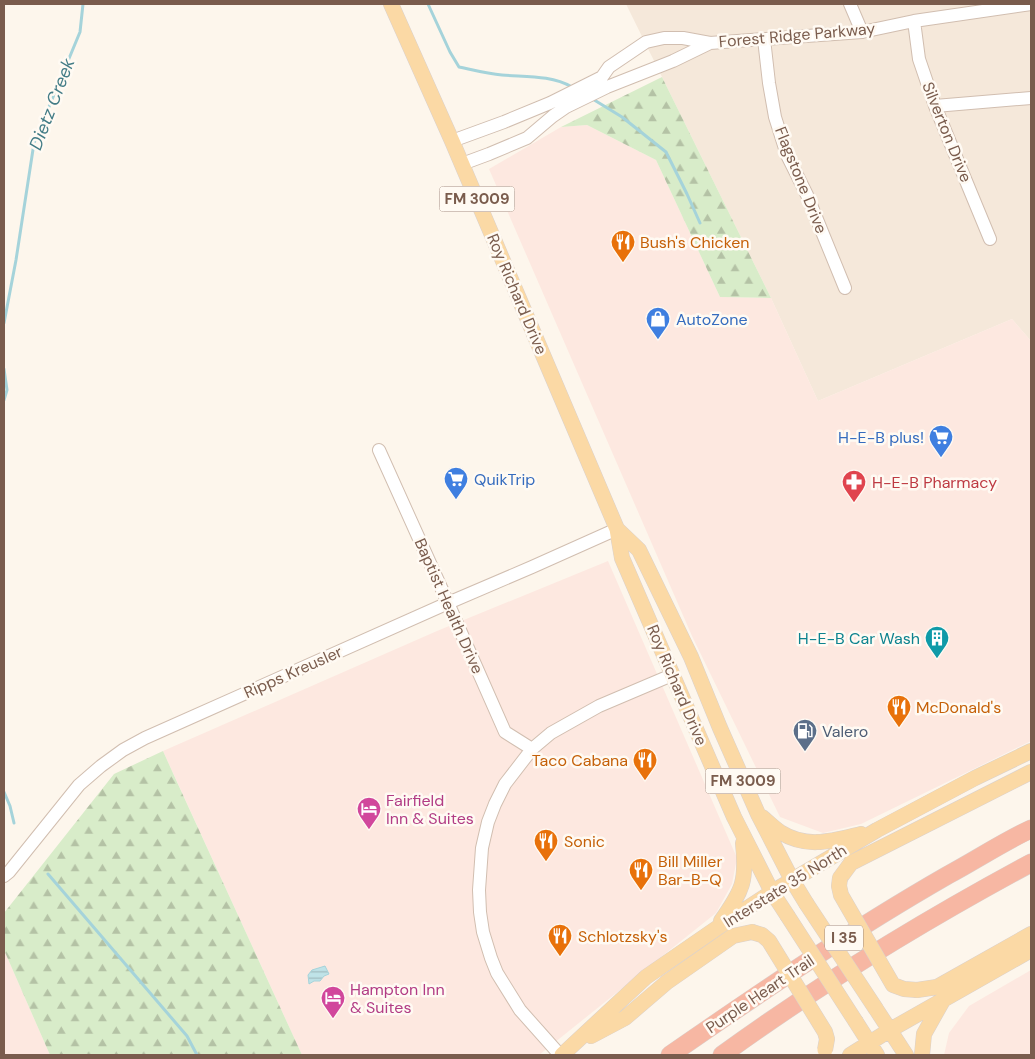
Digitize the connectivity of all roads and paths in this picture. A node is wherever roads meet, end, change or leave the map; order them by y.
1 (391, 4) edge
2 (850, 4) edge
3 (1031, 4) edge
4 (914, 21) junction
5 (862, 32) junction
6 (764, 39) junction
7 (710, 43) junction
8 (604, 82) junction
9 (1031, 98) edge
10 (935, 106) junction
11 (452, 141) junction
12 (462, 164) junction
13 (990, 239) dead end
14 (845, 288) dead end
15 (379, 450) dead end
16 (617, 529) junction
17 (448, 603) junction
18 (672, 675) junction
19 (532, 749) junction
20 (1031, 751) edge
21 (1031, 772) edge
22 (758, 814) junction
23 (877, 830) junction
24 (1029, 830) edge
25 (742, 834) junction
26 (1031, 863) edge
27 (6, 874) edge
28 (792, 880) junction
29 (4, 886) edge
30 (772, 892) junction
31 (717, 928) junction
32 (1031, 934) edge
33 (1031, 950) edge
34 (944, 999) junction
35 (890, 1030) junction
36 (873, 1049) edge
37 (565, 1052) edge
38 (822, 1052) edge
39 (670, 1055) edge
40 (722, 1055) edge
41 (850, 1055) edge
42 (906, 1055) edge
43 (922, 1055) edge

1 - 11 main road, Roy Richard Drive / FM 3009
2 - 5 street
3 - 4 street, Forest Ridge Parkway
4 - 5 street, Forest Ridge Parkway
4 - 10 street, Silverton Drive
5 - 6 street, Forest Ridge Parkway
6 - 7 street, Forest Ridge Parkway
6 - 14 street, Flagstone Drive
7 - 8 street, Forest Ridge Parkway
7 - 8 street, Forest Ridge Parkway
8 - 11 street, Forest Ridge Parkway
8 - 12 street, Forest Ridge Parkway
9 - 10 street
10 - 13 street, Silverton Drive
11 - 12 main road, Roy Richard Drive / FM 3009
12 - 16 main road, Roy Richard Drive / FM 3009
15 - 17 street, Baptist Health Drive
16 - 17 street, Ripps Kreusler
16 - 18 main road, Roy Richard Drive / FM 3009
16 - 22 main road, Roy Richard Drive / FM 3009
17 - 19 street, Baptist Health Drive
17 - 27 street, Ripps Kreusler
18 - 19 street
18 - 25 main road, Roy Richard Drive / FM 3009
19 - 37 street
20 - 23 main road, Interstate 35 North
21 - 32 main road, bridge
22 - 23 main road
22 - 28 main road, Roy Richard Drive / FM 3009
23 - 28 main road, Interstate 35 North
24 - 39 highway, Purple Heart Trail / I 35
25 - 30 main road, Roy Richard Drive / FM 3009
25 - 31 main road
26 - 40 highway, Purple Heart Trail / I 35
27 - 29 street, Ripps Kreusler
28 - 30 main road, Interstate 35 North
28 - 35 main road, FM 3009, bridge
30 - 31 main road, Interstate 35 North
30 - 36 main road, FM 3009, bridge
31 - 37 main road, Interstate 35 North
33 - 34 main road
34 - 35 main road
34 - 43 main road
35 - 36 main road
35 - 42 main road, FM 3009
36 - 41 main road
37 - 38 main road, bridge

